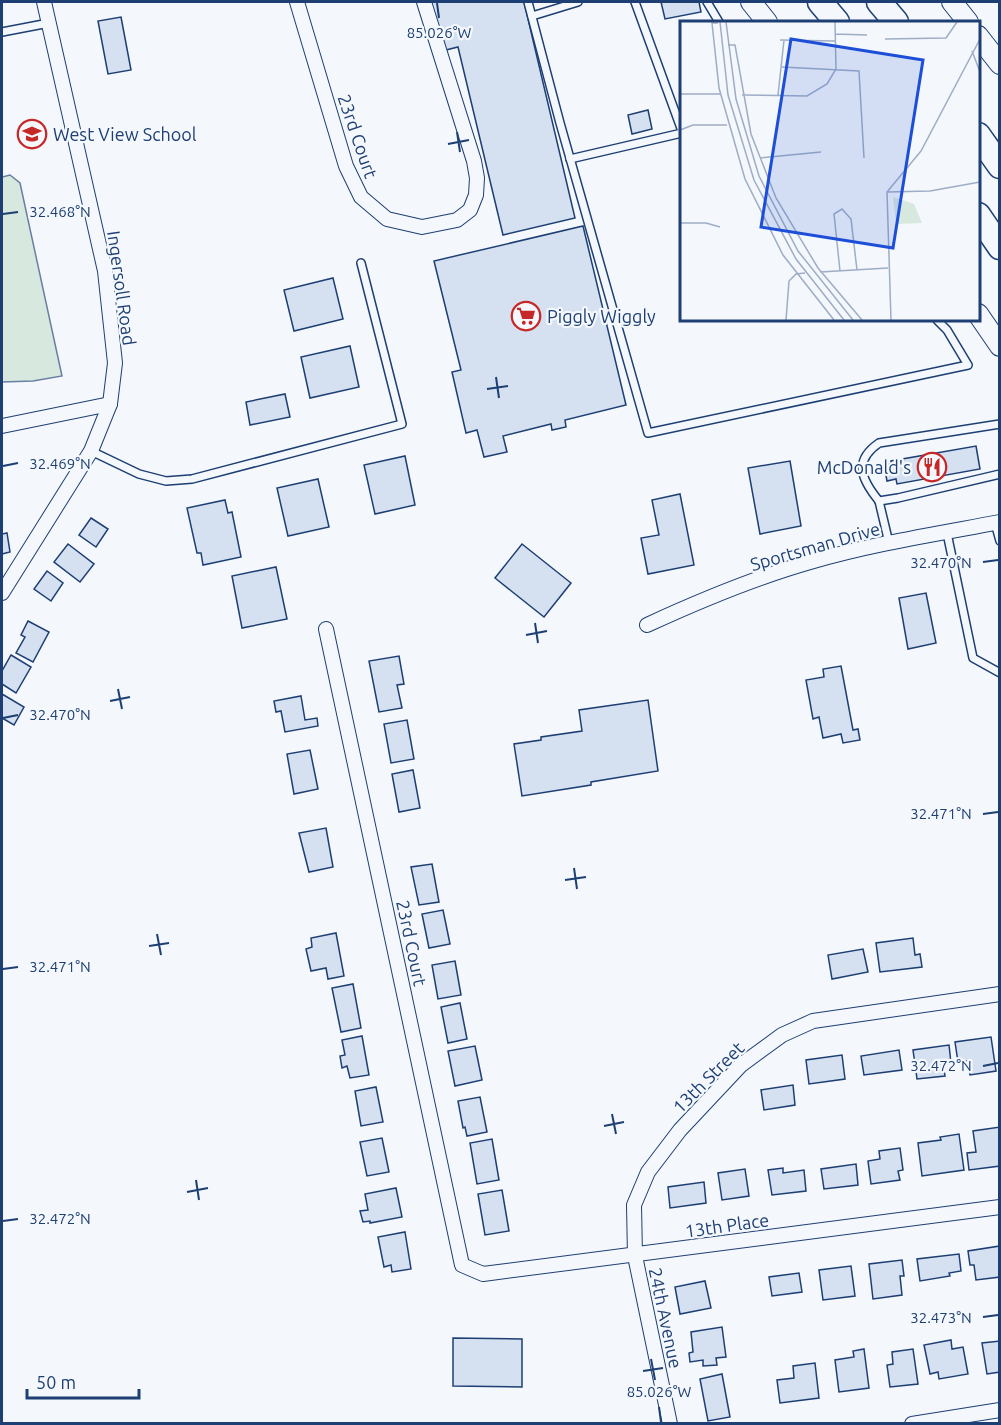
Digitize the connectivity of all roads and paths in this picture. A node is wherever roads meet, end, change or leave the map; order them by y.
1 (45, 2) edge
2 (297, 2) edge
3 (424, 2) edge
4 (528, 2) edge
5 (578, 2) edge
6 (635, 2) edge
7 (707, 2) edge
8 (751, 2) edge
9 (820, 2) edge
10 (879, 2) edge
11 (956, 3) edge
12 (532, 16) junction
13 (718, 21) edge
14 (766, 21) edge
15 (836, 21) edge
16 (895, 21) edge
17 (967, 21) edge
18 (49, 23) junction
19 (2, 32) edge
20 (680, 129) edge
21 (680, 132) edge
22 (980, 138) edge
23 (570, 159) junction
24 (999, 166) edge
25 (980, 218) edge
26 (999, 247) edge
27 (361, 263) dead end
28 (980, 317) edge
29 (938, 321) edge
30 (999, 346) edge
31 (110, 404) junction
32 (999, 424) edge
33 (2, 426) edge
34 (91, 451) junction
35 (999, 474) edge
36 (879, 501) junction
37 (997, 523) edge
38 (947, 533) junction
39 (999, 541) edge
40 (890, 543) junction
41 (2, 593) edge
42 (647, 625) dead end
43 (326, 629) dead end
44 (999, 673) edge
45 (999, 994) edge
46 (999, 1207) edge
47 (634, 1256) junction
48 (462, 1265) joint
49 (999, 1410) edge
50 (670, 1424) edge
51 (912, 1424) edge

1 - 18 street, Ingersoll Road
2 - 3 street, 23rd Court
4 - 12 lane
5 - 12 lane
6 - 20 lane
7 - 13 lane
8 - 14 street
9 - 15 highway
10 - 16 highway
11 - 17 street
12 - 23 lane
18 - 19 lane
18 - 31 street, Ingersoll Road
21 - 23 lane
22 - 24 highway
23 - 29 lane
25 - 26 highway
27 - 34 lane
28 - 30 street
31 - 33 street
31 - 34 street, Ingersoll Road
32 - 36 lane
34 - 41 street, Ingersoll Road
35 - 36 lane
36 - 40 lane
37 - 38 street, Sportsman Drive
37 - 39 lane
38 - 40 street, Sportsman Drive
38 - 44 lane
40 - 42 street, Sportsman Drive
43 - 48 street, 23rd Court
45 - 47 street, 13th Street
46 - 47 street, 13th Place
47 - 48 street, 13th Place
47 - 50 street, 24th Avenue
49 - 51 street

